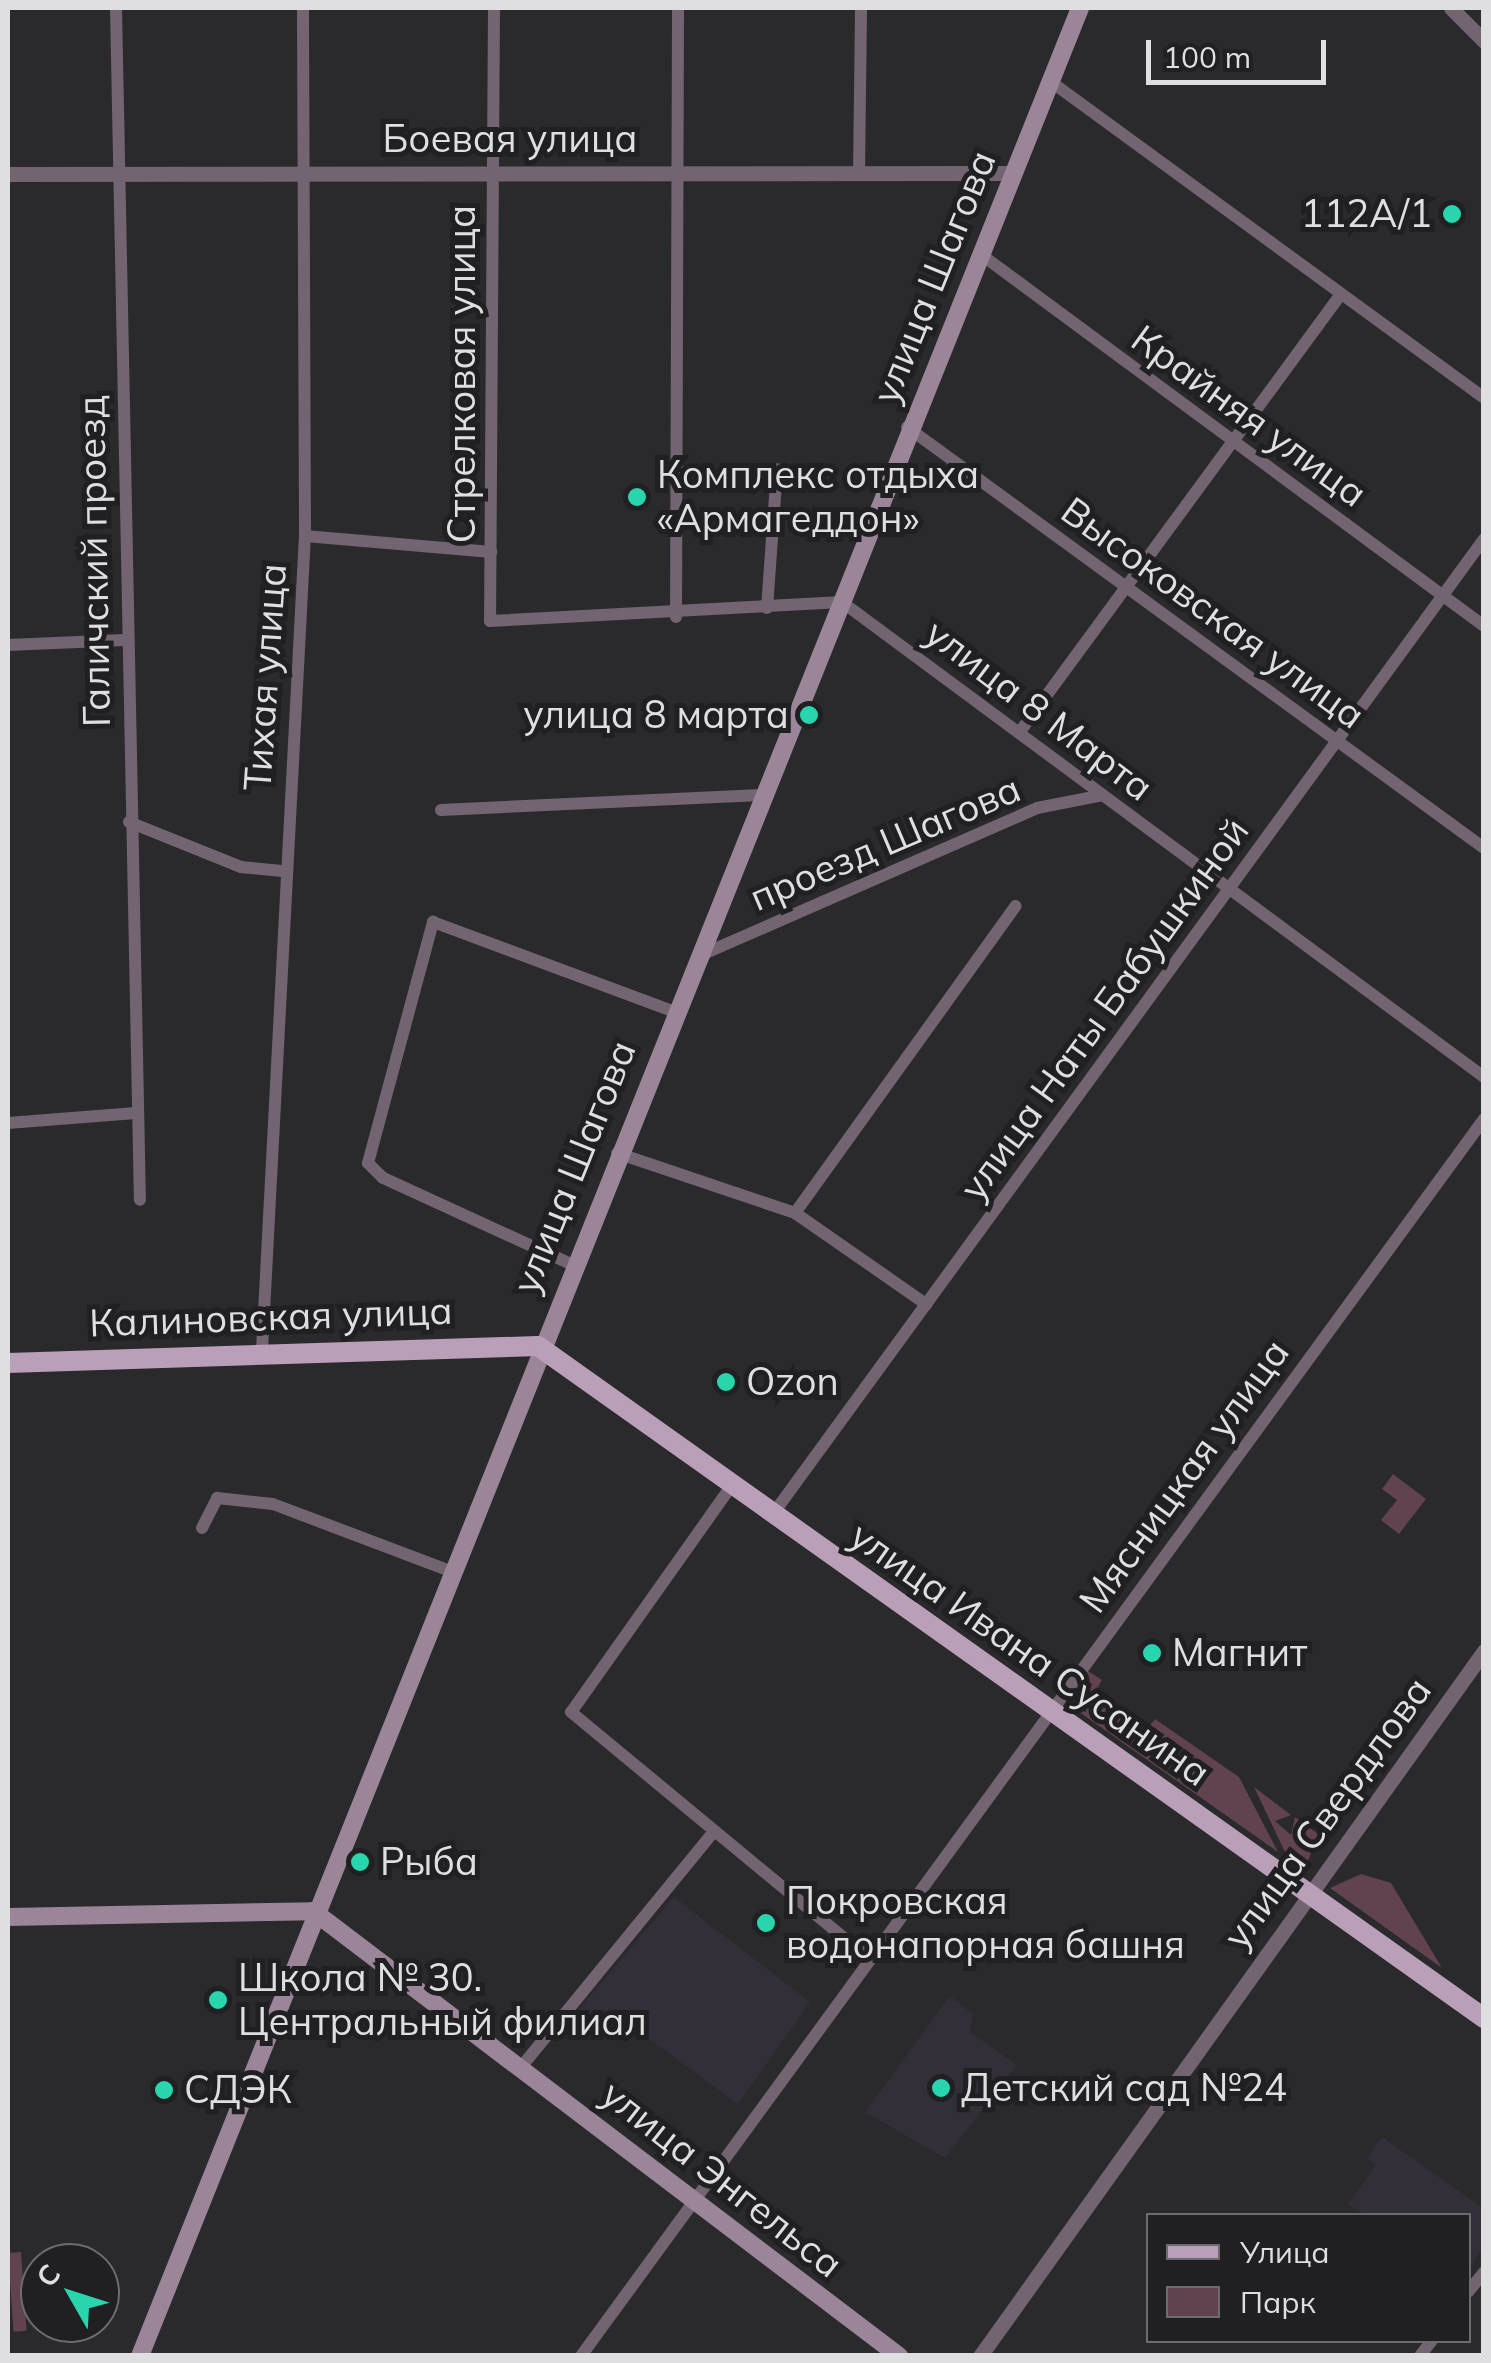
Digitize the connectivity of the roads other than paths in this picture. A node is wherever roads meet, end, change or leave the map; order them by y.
1 (116, 8) edge
2 (303, 8) edge
3 (494, 8) edge
4 (678, 8) edge
5 (861, 8) edge
6 (1080, 8) edge
7 (1451, 8) edge
8 (1484, 41) edge
9 (1050, 81) junction
10 (494, 170) junction
11 (676, 171) junction
12 (302, 172) junction
13 (1012, 172) junction
14 (8, 174) edge
15 (859, 174) junction
16 (116, 175) junction
17 (979, 254) junction
18 (1341, 294) junction
19 (1484, 398) edge
20 (907, 427) junction
21 (1235, 442) junction
22 (777, 469) dead end
23 (306, 536) junction
24 (1484, 539) edge
25 (491, 552) junction
26 (1127, 588) junction
27 (1442, 596) junction
28 (842, 602) junction
29 (767, 608) junction
30 (676, 617) junction
31 (1484, 626) edge
32 (125, 640) junction
33 (8, 645) edge
34 (1019, 733) junction
35 (1336, 741) junction
36 (761, 795) junction
37 (1102, 795) junction
38 (441, 810) dead end
39 (128, 822) junction
40 (1484, 848) edge
41 (282, 872) junction
42 (1229, 888) junction
43 (1016, 906) dead end
44 (694, 958) junction
45 (672, 1012) junction
46 (1484, 1077) edge
47 (136, 1113) junction
48 (1484, 1119) edge
49 (8, 1124) edge
50 (616, 1152) junction
51 (140, 1200) dead end
52 (795, 1213) junction
53 (572, 1264) junction
54 (926, 1304) junction
55 (538, 1346) junction
56 (262, 1350) junction
57 (8, 1363) edge
58 (732, 1484) junction
59 (773, 1514) junction
60 (202, 1528) dead end
61 (450, 1571) junction
62 (1484, 1651) edge
63 (1046, 1709) junction
64 (713, 1833) junction
65 (1308, 1893) junction
66 (313, 1912) junction
67 (8, 1917) edge
68 (868, 1958) junction
69 (1484, 2018) edge
70 (522, 2066) junction
71 (695, 2200) junction
72 (140, 2356) edge
73 (581, 2356) edge
74 (899, 2356) edge
75 (980, 2356) edge

1 - 16 street, Галичский проезд
2 - 12 street, Тихая улица
3 - 10 street, Стрелковая улица
4 - 11 street
5 - 15 street
6 - 9 main road, улица Шагова
7 - 8 street
9 - 13 main road, улица Шагова
9 - 18 street
10 - 11 street, Боевая улица
10 - 12 street, Боевая улица
10 - 25 street, Стрелковая улица
11 - 15 street, Боевая улица
11 - 30 street
12 - 16 street, Боевая улица
12 - 23 street, Тихая улица
13 - 15 street, Боевая улица
13 - 17 main road, улица Шагова
14 - 16 street, Боевая улица
16 - 32 street, Галичский проезд
17 - 20 main road, улица Шагова
17 - 21 street, Крайняя улица
18 - 19 street
18 - 21 street
20 - 26 street, Высоковская улица
20 - 28 main road, улица Шагова
21 - 26 street
21 - 27 street, Крайняя улица
22 - 29 street
23 - 25 street
23 - 41 street, Тихая улица
24 - 27 street, улица Наты Бабушкиной
25 - 30 street, Стрелковая улица
26 - 34 street
26 - 35 street, Высоковская улица
27 - 31 street, Крайняя улица
27 - 35 street, улица Наты Бабушкиной
28 - 29 street
28 - 34 street, улица 8 Марта
28 - 36 main road, улица Шагова
29 - 30 street
32 - 33 street
32 - 39 street, Галичский проезд
34 - 37 street, улица 8 Марта
35 - 40 street, Высоковская улица
35 - 42 street, улица Наты Бабушкиной
36 - 38 street
36 - 44 main road, улица Шагова
37 - 42 street, улица 8 Марта
37 - 44 street, проезд Шагова
39 - 41 street
39 - 47 street, Галичский проезд
41 - 56 street, Тихая улица
42 - 46 street, улица 8 Марта
42 - 54 street, улица Наты Бабушкиной
43 - 52 street
44 - 45 main road, улица Шагова
45 - 50 main road, улица Шагова
45 - 53 street
47 - 49 street
47 - 51 street, Галичский проезд
48 - 63 street, Мясницкая улица
50 - 52 street
50 - 53 main road, улица Шагова
52 - 54 street
53 - 55 main road, улица Шагова
54 - 59 street, улица Наты Бабушкиной
55 - 56 main road, Калиновская улица
55 - 58 main road, улица Ивана Сусанина
55 - 61 main road, улица Шагова
56 - 57 main road, Калиновская улица
58 - 59 main road, улица Ивана Сусанина
58 - 64 street
59 - 63 main road, улица Ивана Сусанина
60 - 61 street
61 - 66 main road, улица Шагова
62 - 65 street, улица Свердлова
63 - 65 main road, улица Ивана Сусанина
63 - 68 street, Мясницкая улица
64 - 68 street
64 - 70 street
65 - 69 main road, улица Ивана Сусанина
65 - 75 street, улица Свердлова
66 - 67 main road
66 - 70 main road, улица Энгельса
66 - 72 main road, улица Шагова
68 - 71 street, Мясницкая улица
70 - 71 main road, улица Энгельса
71 - 73 street, Мясницкая улица
71 - 74 main road, улица Энгельса

